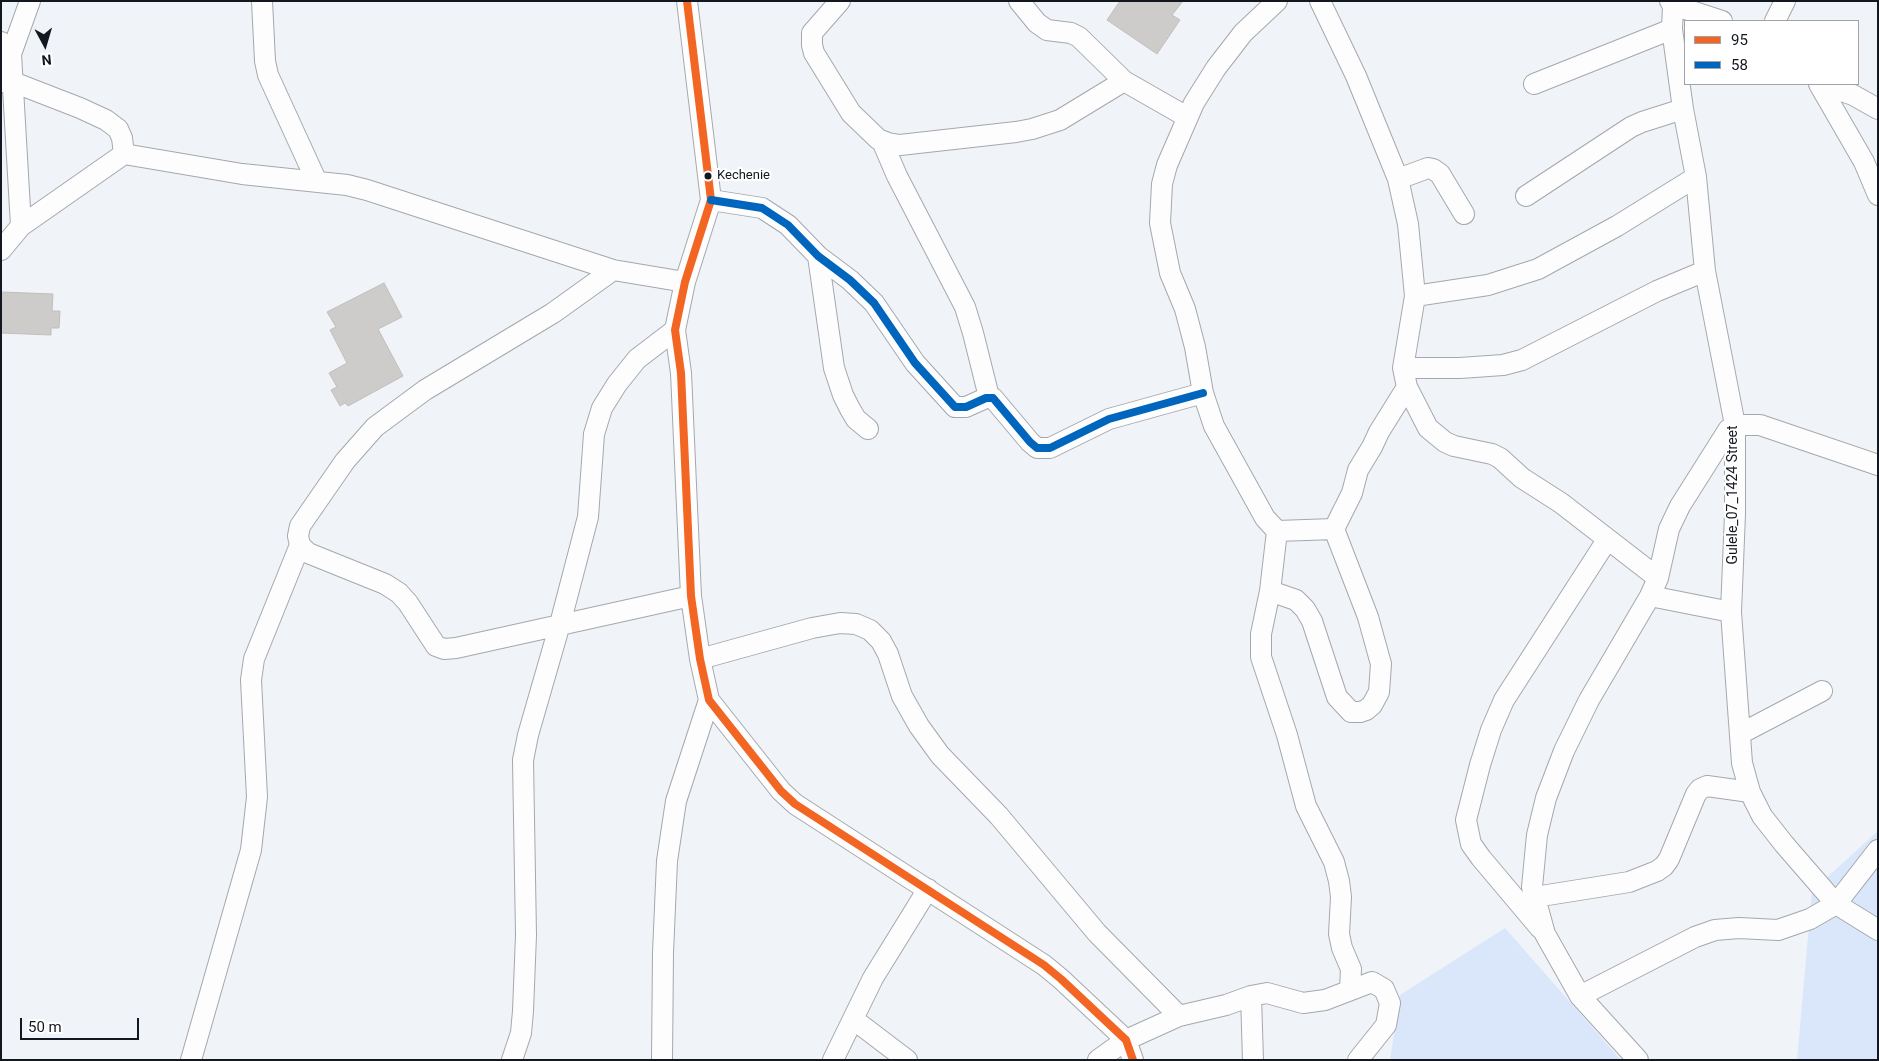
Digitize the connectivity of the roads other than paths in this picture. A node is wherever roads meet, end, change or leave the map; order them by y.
1 (30, 1) edge
2 (262, 1) edge
3 (687, 1) edge
4 (840, 1) edge
5 (1019, 1) edge
6 (1277, 1) edge
7 (1320, 1) edge
8 (1784, 1) edge
9 (1671, 3) edge
10 (1719, 20) edge
11 (1775, 20) edge
12 (1672, 29) junction
13 (6, 48) edge
14 (1124, 81) junction
15 (7, 82) edge
16 (1534, 84) dead end
17 (1822, 85) edge
18 (1824, 85) edge
19 (1683, 109) junction
20 (1878, 109) edge
21 (1187, 117) junction
22 (882, 141) junction
23 (124, 154) junction
24 (1696, 177) junction
25 (1398, 179) junction
26 (317, 182) junction
27 (1878, 195) edge
28 (1526, 196) dead end
29 (711, 200) junction
30 (1464, 214) dead end
31 (21, 226) junction
32 (1, 250) edge
33 (818, 256) junction
34 (613, 270) junction
35 (1705, 271) junction
36 (686, 282) junction
37 (1415, 296) junction
38 (675, 330) junction
39 (1405, 378) junction
40 (1203, 393) junction
41 (989, 397) junction
42 (1735, 425) junction
43 (868, 428) dead end
44 (1878, 465) edge
45 (1334, 529) junction
46 (1277, 531) junction
47 (1608, 540) junction
48 (300, 545) junction
49 (1658, 578) junction
50 (1270, 591) junction
51 (691, 596) junction
52 (1650, 596) junction
53 (1731, 612) junction
54 (560, 624) junction
55 (700, 659) junction
56 (1822, 691) dead end
57 (709, 700) junction
58 (1740, 734) junction
59 (1750, 792) junction
60 (1878, 850) edge
61 (928, 889) junction
62 (1535, 896) junction
63 (1836, 904) junction
64 (1878, 930) edge
65 (1545, 934) junction
66 (1350, 989) junction
67 (1251, 996) junction
68 (1580, 996) junction
69 (1179, 1016) junction
70 (853, 1019) junction
71 (1126, 1040) junction
72 (191, 1060) edge
73 (512, 1060) edge
74 (662, 1060) edge
75 (834, 1060) edge
76 (907, 1060) edge
77 (1098, 1060) edge
78 (1133, 1060) edge
79 (1253, 1060) edge
80 (1358, 1060) edge
81 (1638, 1060) edge

1 - 13 street
2 - 26 street
3 - 29 street
4 - 22 street
5 - 14 street
6 - 21 street
7 - 25 street
8 - 11 street
9 - 10 street
9 - 12 street, Gulele_07_1424 Street
12 - 16 street
12 - 19 street, Gulele_07_1424 Street
13 - 15 street
14 - 21 street
14 - 22 street
15 - 23 street
15 - 31 street
17 - 27 street
18 - 20 street
19 - 24 street, Gulele_07_1424 Street
19 - 28 street
21 - 40 street
22 - 41 street
23 - 26 street
23 - 31 street
24 - 35 street, Gulele_07_1424 Street
24 - 37 street
25 - 30 street
25 - 37 street
26 - 34 street
29 - 33 street
29 - 36 street
31 - 32 street
33 - 41 street
33 - 43 street
34 - 36 street
34 - 48 street
35 - 39 street
35 - 42 street, Gulele_07_1424 Street
36 - 38 street
37 - 39 street
38 - 51 street
38 - 54 street
39 - 45 street
39 - 47 street
40 - 41 street
40 - 46 street
42 - 44 street
42 - 49 street
42 - 53 street, Gulele_07_1424 Street
45 - 46 street
45 - 50 street
46 - 50 street
47 - 49 street
47 - 65 street
48 - 54 street
48 - 72 street
49 - 52 street
50 - 66 street
51 - 54 street
51 - 55 street
52 - 53 street
52 - 62 street
53 - 58 street, Gulele_07_1424 Street
54 - 73 street
55 - 57 street
55 - 69 street
56 - 58 street
57 - 61 street
57 - 74 street
58 - 59 street, Gulele_07_1424 Street
59 - 62 street
59 - 63 street, Gulele_07_1424 Street
60 - 63 street
61 - 70 street
61 - 71 street
62 - 65 street
63 - 64 street, Gulele_07_1424 Street
63 - 68 street
65 - 68 street
66 - 67 street
66 - 80 street
67 - 69 street
67 - 79 street
68 - 81 street
69 - 71 street
70 - 75 street
70 - 76 street
71 - 77 street
71 - 78 street

